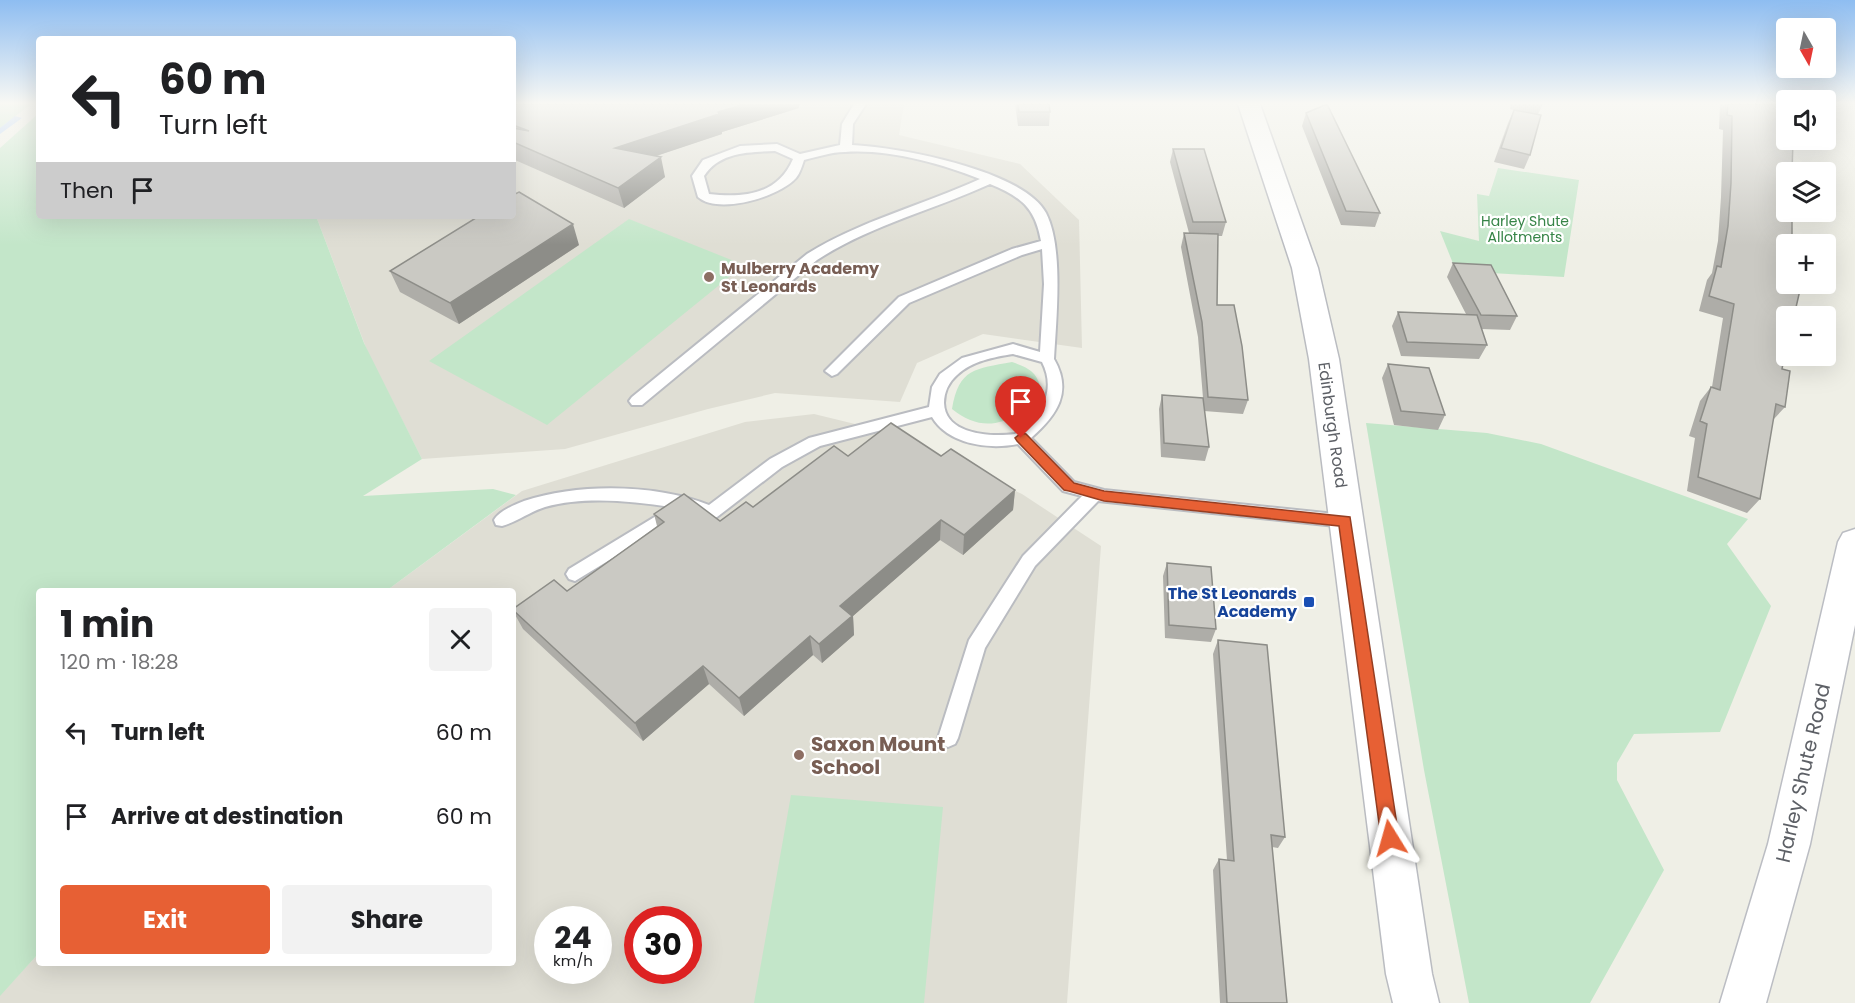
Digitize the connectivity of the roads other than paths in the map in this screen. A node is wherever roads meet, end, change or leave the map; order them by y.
1 (735, 151) edge
2 (785, 151) edge
3 (833, 151) edge
4 (874, 151) edge
5 (1265, 151) edge
6 (799, 158) junction
7 (988, 180) junction
8 (1048, 243) junction
9 (1047, 359) junction
10 (832, 371) dead end
11 (637, 401) dead end
12 (938, 411) junction
13 (1021, 438) junction
14 (1095, 493) junction
15 (689, 504) junction
16 (502, 520) dead end
17 (1345, 521) junction
18 (1855, 542) edge
19 (575, 574) dead end
20 (948, 738) dead end
21 (1416, 1003) edge
22 (1743, 1003) edge

1 - 6 lane
2 - 6 lane
3 - 6 lane
4 - 7 lane
5 - 17 street, Edinburgh Road
7 - 8 lane
7 - 11 lane
8 - 9 lane
8 - 10 lane
9 - 12 lane
9 - 13 lane
12 - 13 lane
12 - 15 lane
13 - 14 lane
14 - 17 lane
14 - 20 lane
15 - 16 lane
15 - 19 lane
17 - 21 street, Edinburgh Road
18 - 22 street, Harley Shute Road

